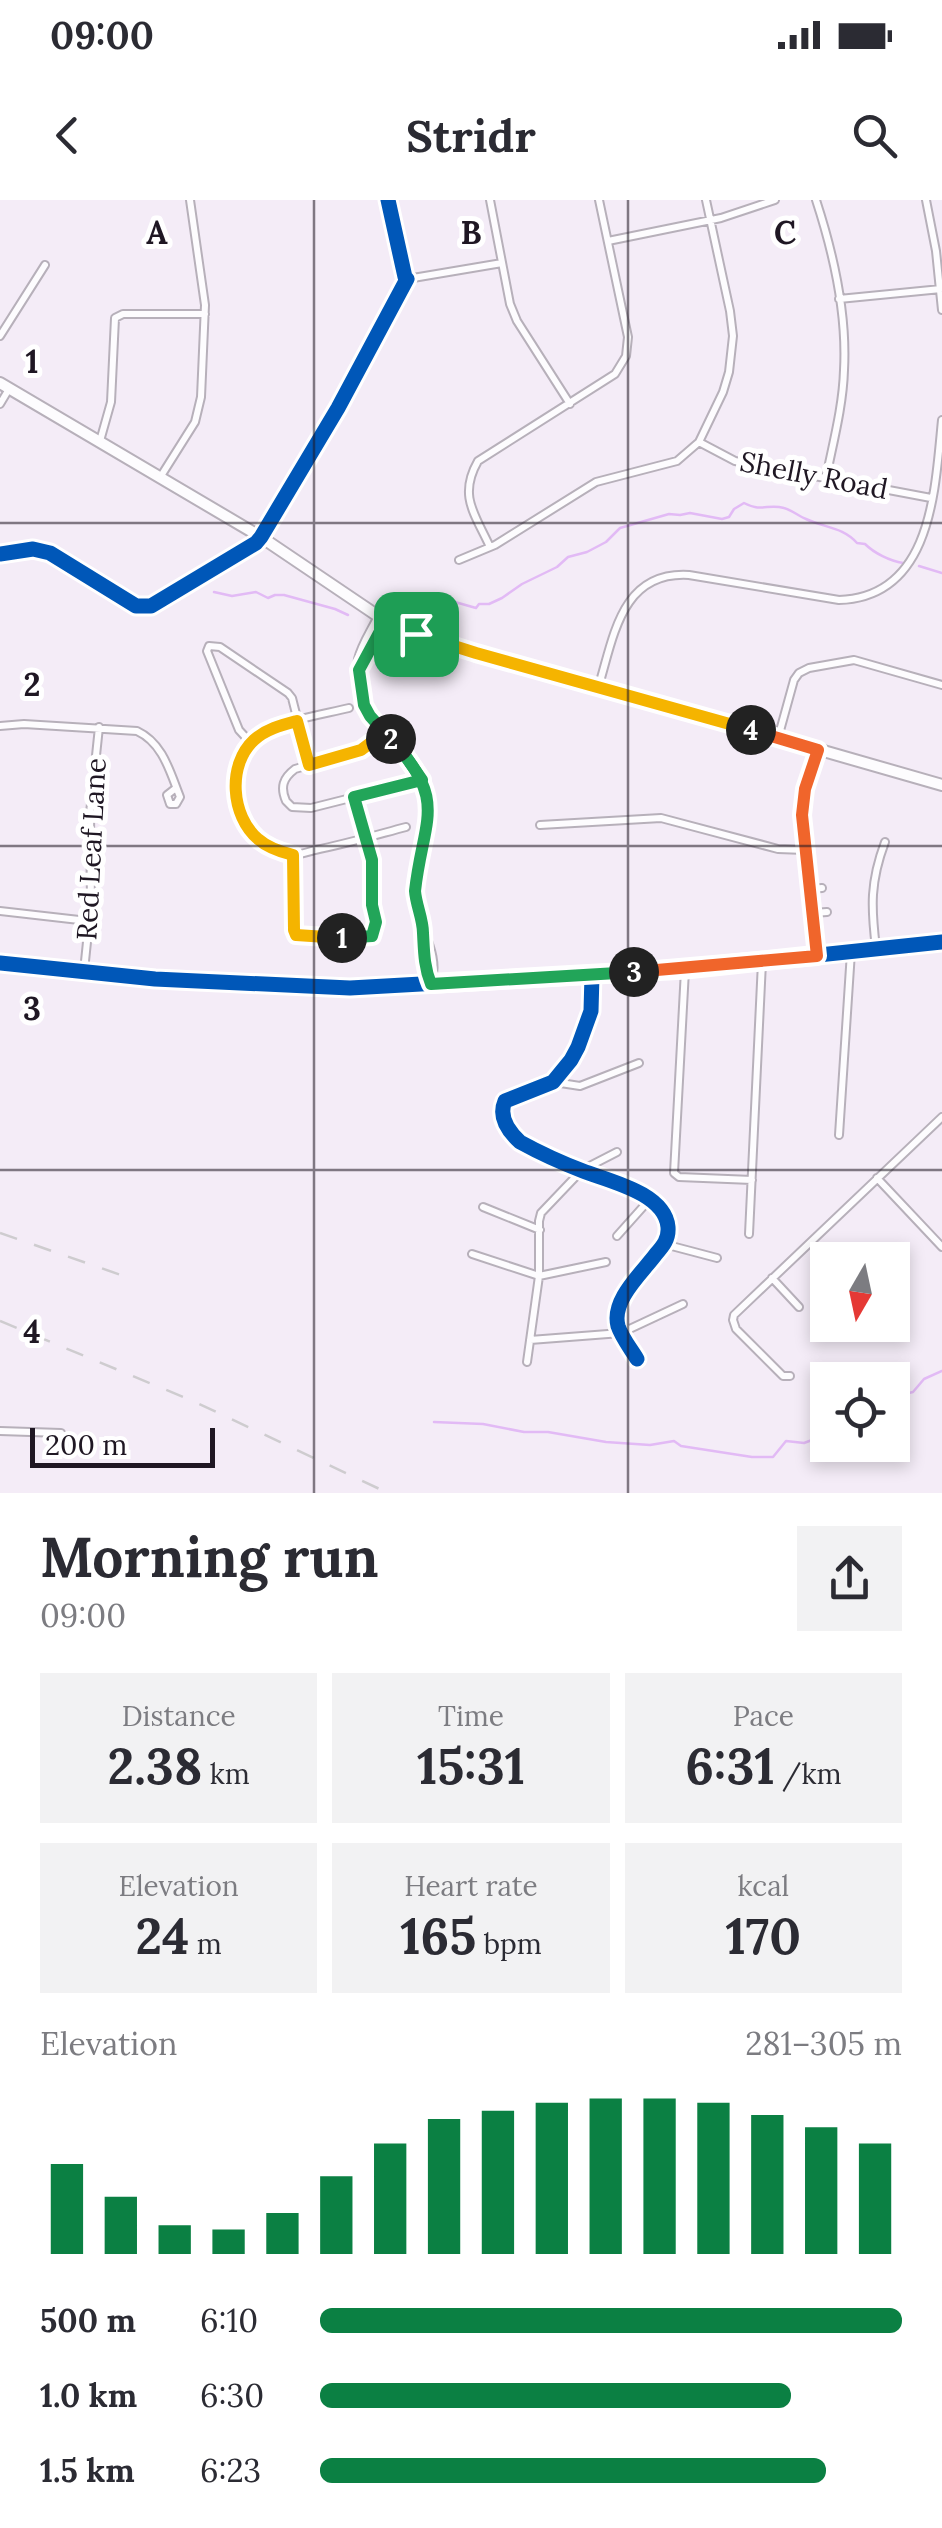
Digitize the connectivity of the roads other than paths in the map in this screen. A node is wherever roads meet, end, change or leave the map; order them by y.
1 (190, 200) edge
2 (388, 200) edge
3 (490, 200) edge
4 (598, 200) edge
5 (706, 200) edge
6 (775, 200) edge
7 (816, 200) edge
8 (926, 200) edge
9 (711, 220) junction
10 (608, 241) junction
11 (502, 262) junction
12 (45, 265) dead end
13 (407, 280) junction
14 (941, 289) edge
15 (839, 299) junction
16 (942, 310) edge
17 (205, 314) junction
18 (0, 336) edge
19 (5, 386) edge
20 (0, 404) edge
21 (570, 404) junction
22 (942, 420) edge
23 (100, 442) junction
24 (699, 442) junction
25 (160, 476) junction
26 (826, 478) junction
27 (932, 498) junction
28 (262, 538) junction
29 (490, 547) junction
30 (0, 554) edge
31 (459, 560) dead end
32 (382, 618) junction
33 (942, 685) edge
34 (599, 686) junction
35 (349, 708) dead end
36 (297, 721) junction
37 (0, 726) edge
38 (99, 727) junction
39 (385, 732) junction
40 (778, 738) junction
41 (251, 742) junction
42 (818, 750) junction
43 (309, 765) junction
44 (422, 780) junction
45 (942, 785) edge
46 (176, 788) dead end
47 (354, 797) junction
48 (540, 825) dead end
49 (406, 827) dead end
50 (365, 838) junction
51 (885, 842) dead end
52 (806, 850) junction
53 (293, 855) junction
54 (822, 888) dead end
55 (810, 889) junction
56 (0, 911) edge
57 (828, 912) dead end
58 (812, 914) junction
59 (88, 922) junction
60 (942, 942) edge
61 (876, 950) junction
62 (852, 952) junction
63 (817, 956) junction
64 (762, 961) junction
65 (0, 963) edge
66 (686, 968) junction
67 (84, 972) junction
68 (592, 975) junction
69 (431, 984) junction
70 (640, 1063) dead end
71 (553, 1082) junction
72 (942, 1117) edge
73 (839, 1136) dead end
74 (617, 1152) dead end
75 (582, 1170) junction
76 (877, 1178) junction
77 (752, 1180) junction
78 (650, 1199) junction
79 (483, 1207) dead end
80 (540, 1230) junction
81 (750, 1234) dead end
82 (617, 1236) dead end
83 (664, 1244) junction
84 (942, 1247) edge
85 (472, 1254) dead end
86 (718, 1258) dead end
87 (606, 1262) dead end
88 (539, 1276) junction
89 (772, 1278) junction
90 (683, 1304) dead end
91 (800, 1307) dead end
92 (621, 1333) junction
93 (530, 1340) junction
94 (637, 1359) dead end
95 (527, 1362) dead end
96 (790, 1376) dead end
97 (0, 1431) edge
98 (61, 1433) dead end

1 - 17 street
2 - 13 street
3 - 11 street
4 - 10 street
5 - 9 street
6 - 9 street
7 - 15 street
8 - 14 street
9 - 10 street
9 - 24 street
10 - 21 street
11 - 13 street
11 - 21 street
12 - 18 street
13 - 28 street
14 - 15 street
14 - 16 street
15 - 26 street
17 - 23 street
17 - 25 street
19 - 20 street
19 - 23 main road
21 - 29 street
22 - 27 street
23 - 25 main road
24 - 26 street, Shelly Road
24 - 29 street
25 - 28 main road
26 - 27 street, Shelly Road
27 - 34 street
28 - 30 street
28 - 32 main road
29 - 31 street
32 - 34 main road
32 - 39 street
33 - 40 street
34 - 40 main road
35 - 36 street
36 - 41 street
36 - 41 street
36 - 43 street
37 - 38 street
38 - 46 street
38 - 59 street, Red Leaf Lane
39 - 43 street
39 - 44 street
40 - 42 main road
41 - 53 street
42 - 45 main road
42 - 52 street
43 - 47 street
44 - 47 street
44 - 69 street
47 - 50 street
48 - 52 street
49 - 50 street
50 - 53 street
50 - 53 street
51 - 61 street
52 - 55 street
54 - 55 street
55 - 58 street
56 - 59 street
57 - 58 street
58 - 63 street
59 - 67 street, Red Leaf Lane
60 - 61 main road
61 - 62 main road
62 - 63 main road
62 - 73 street
63 - 64 main road
64 - 66 main road
64 - 77 street
65 - 67 main road
66 - 68 main road
66 - 77 street
67 - 69 main road
68 - 69 main road
68 - 71 street
70 - 71 street
71 - 75 street
72 - 76 street
74 - 75 street
75 - 78 street
75 - 80 street
76 - 84 street
76 - 89 street
77 - 81 street
78 - 82 street
78 - 83 street
79 - 80 street
80 - 88 street
83 - 86 street
83 - 92 street
85 - 88 street
87 - 88 street
88 - 93 street
89 - 91 street
89 - 96 street
90 - 92 street
92 - 93 street
92 - 94 street
93 - 95 street
97 - 98 street

